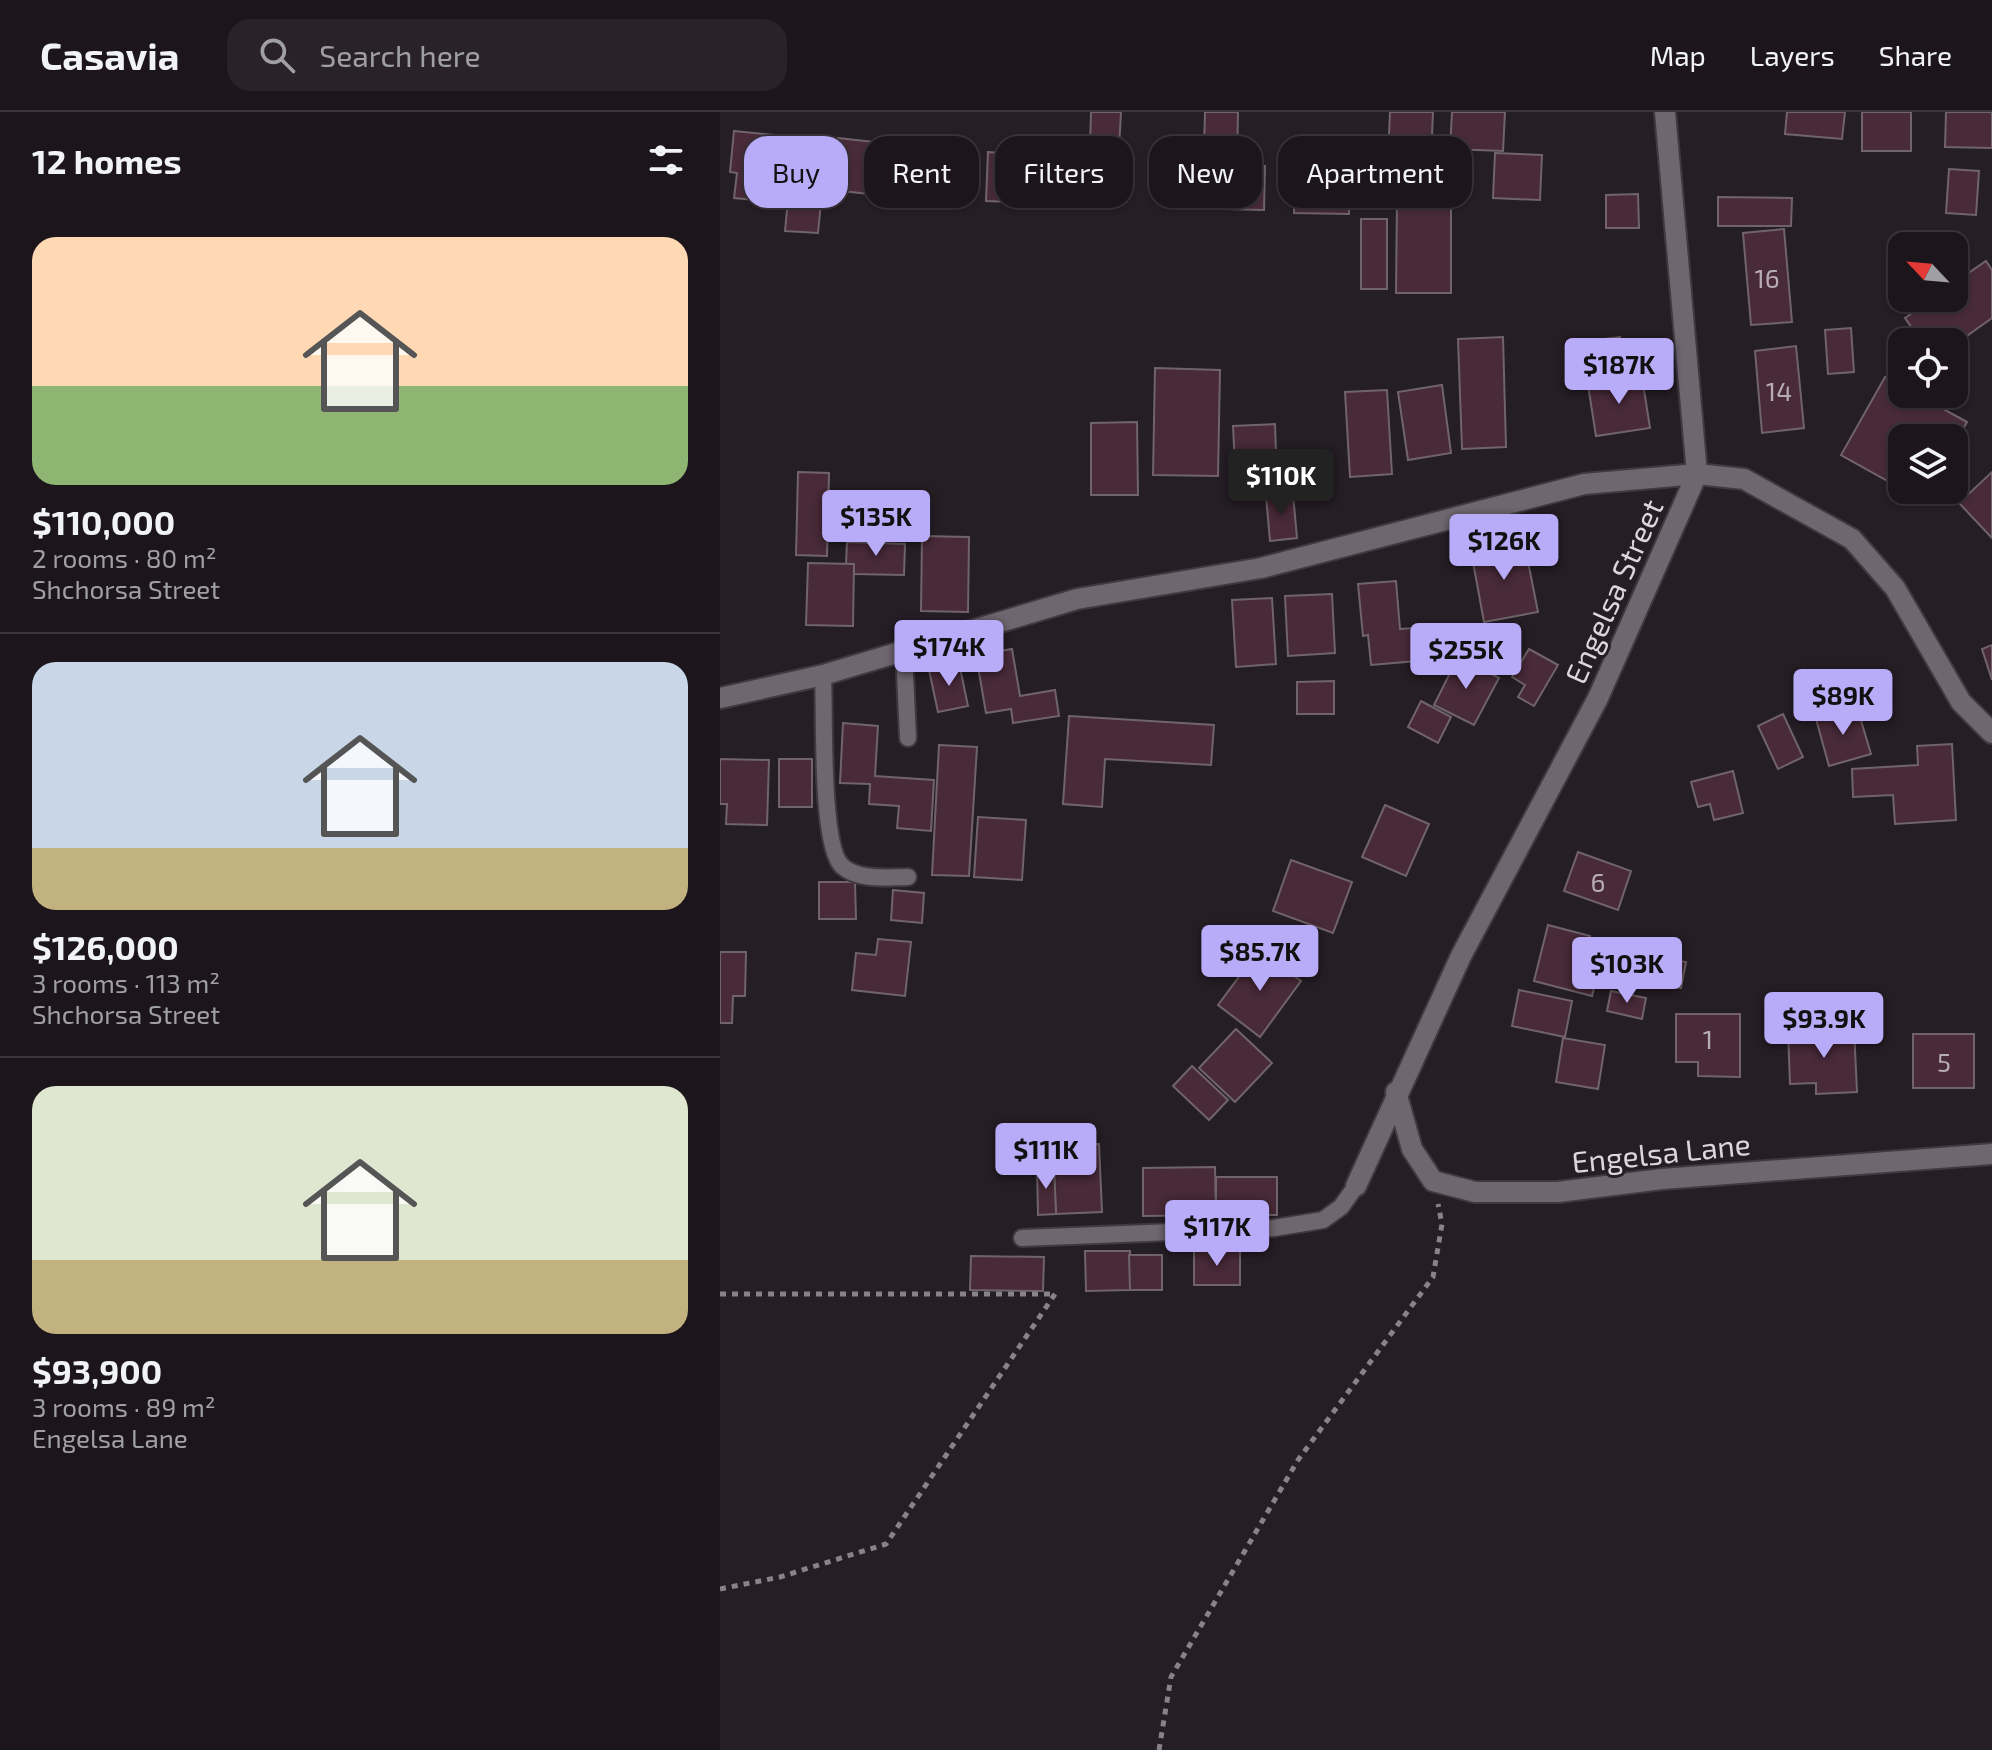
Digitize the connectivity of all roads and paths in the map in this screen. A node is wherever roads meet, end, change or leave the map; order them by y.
1 (1665, 112) edge
2 (1697, 474) junction
3 (904, 653) junction
4 (823, 675) junction
5 (720, 698) edge
6 (1992, 733) edge
7 (908, 738) dead end
8 (908, 877) dead end
9 (1396, 1092) junction
10 (1992, 1154) edge
11 (1433, 1181) junction
12 (1356, 1186) joint
13 (1022, 1238) dead end
14 (720, 1294) edge
15 (720, 1589) edge
16 (1159, 1750) edge

1 - 2 street, Engelsa Street
2 - 3 street
2 - 6 street
2 - 9 street, Engelsa Street
3 - 4 street
3 - 7 lane
4 - 5 street
4 - 8 lane
9 - 11 street
9 - 12 street, Engelsa Street
10 - 11 street, Engelsa Lane
11 - 16 path
12 - 13 lane
14 - 15 path

